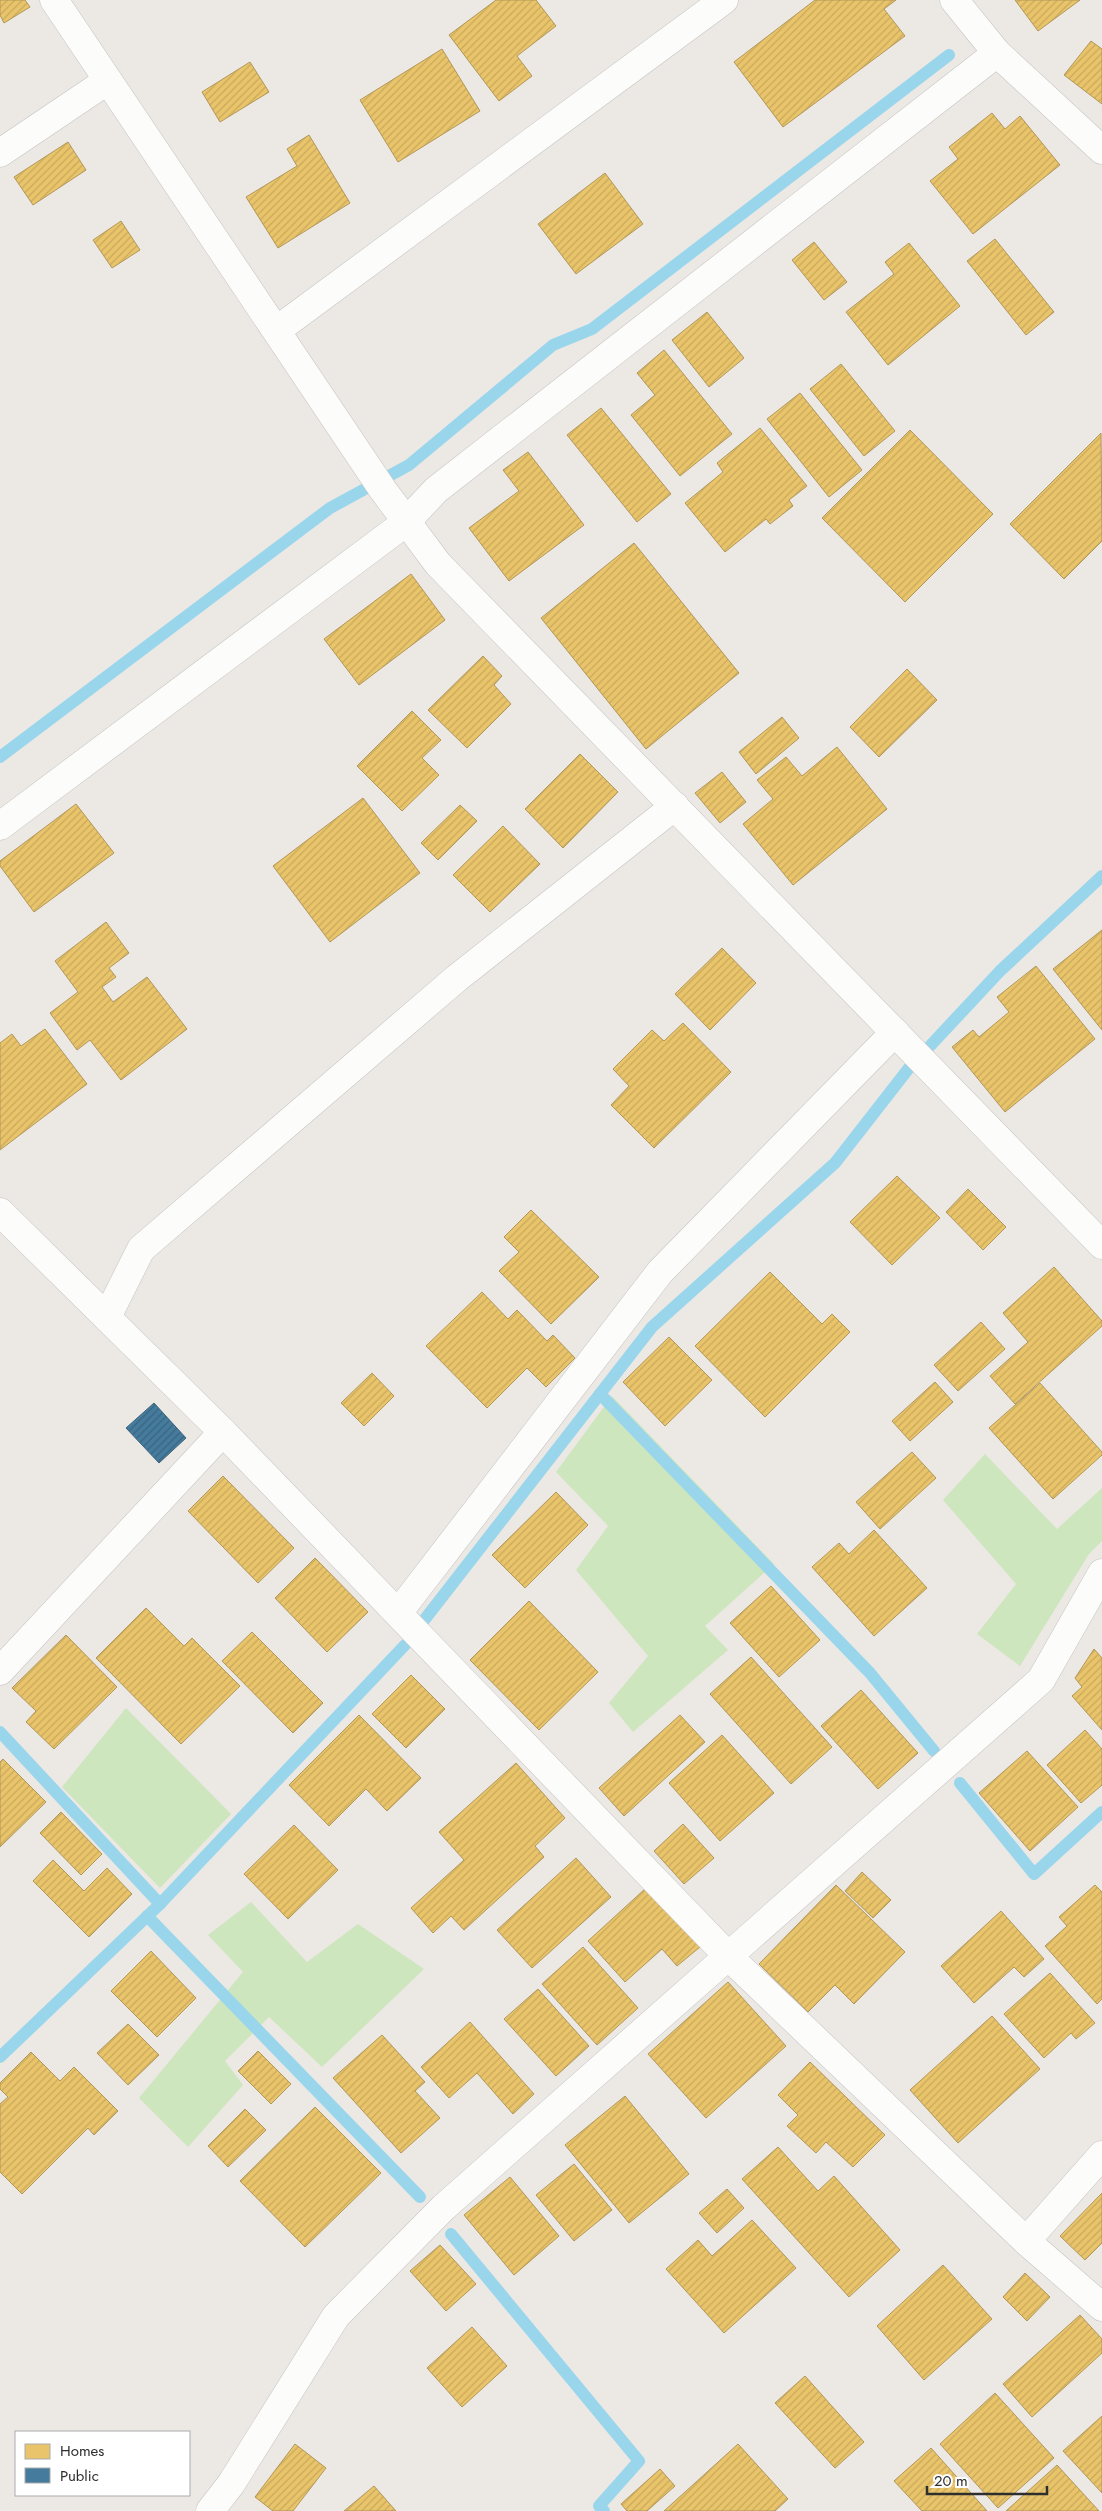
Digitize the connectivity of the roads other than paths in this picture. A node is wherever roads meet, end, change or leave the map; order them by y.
1 (54, 0) edge
2 (724, 0) edge
3 (954, 0) edge
4 (997, 53) junction
5 (107, 81) junction
6 (1102, 150) edge
7 (0, 153) edge
8 (277, 330) junction
9 (405, 523) junction
10 (675, 806) junction
11 (0, 826) edge
12 (895, 1032) junction
13 (0, 1212) edge
14 (1102, 1245) edge
15 (107, 1317) junction
16 (223, 1432) junction
17 (1102, 1573) edge
18 (398, 1613) junction
19 (0, 1671) edge
20 (729, 1956) junction
21 (1102, 2156) edge
22 (1026, 2241) junction
23 (1102, 2307) edge
24 (210, 2511) edge

1 - 5 street
2 - 8 street
3 - 4 street
4 - 6 street
4 - 9 street
5 - 7 street
5 - 8 street
8 - 9 street
9 - 10 street
9 - 11 street
10 - 12 street
10 - 15 street
12 - 14 street
12 - 18 street
13 - 15 street
15 - 16 street
16 - 18 street
16 - 19 street
17 - 20 street
18 - 20 street
20 - 22 street
20 - 24 street
21 - 22 street
22 - 23 street

